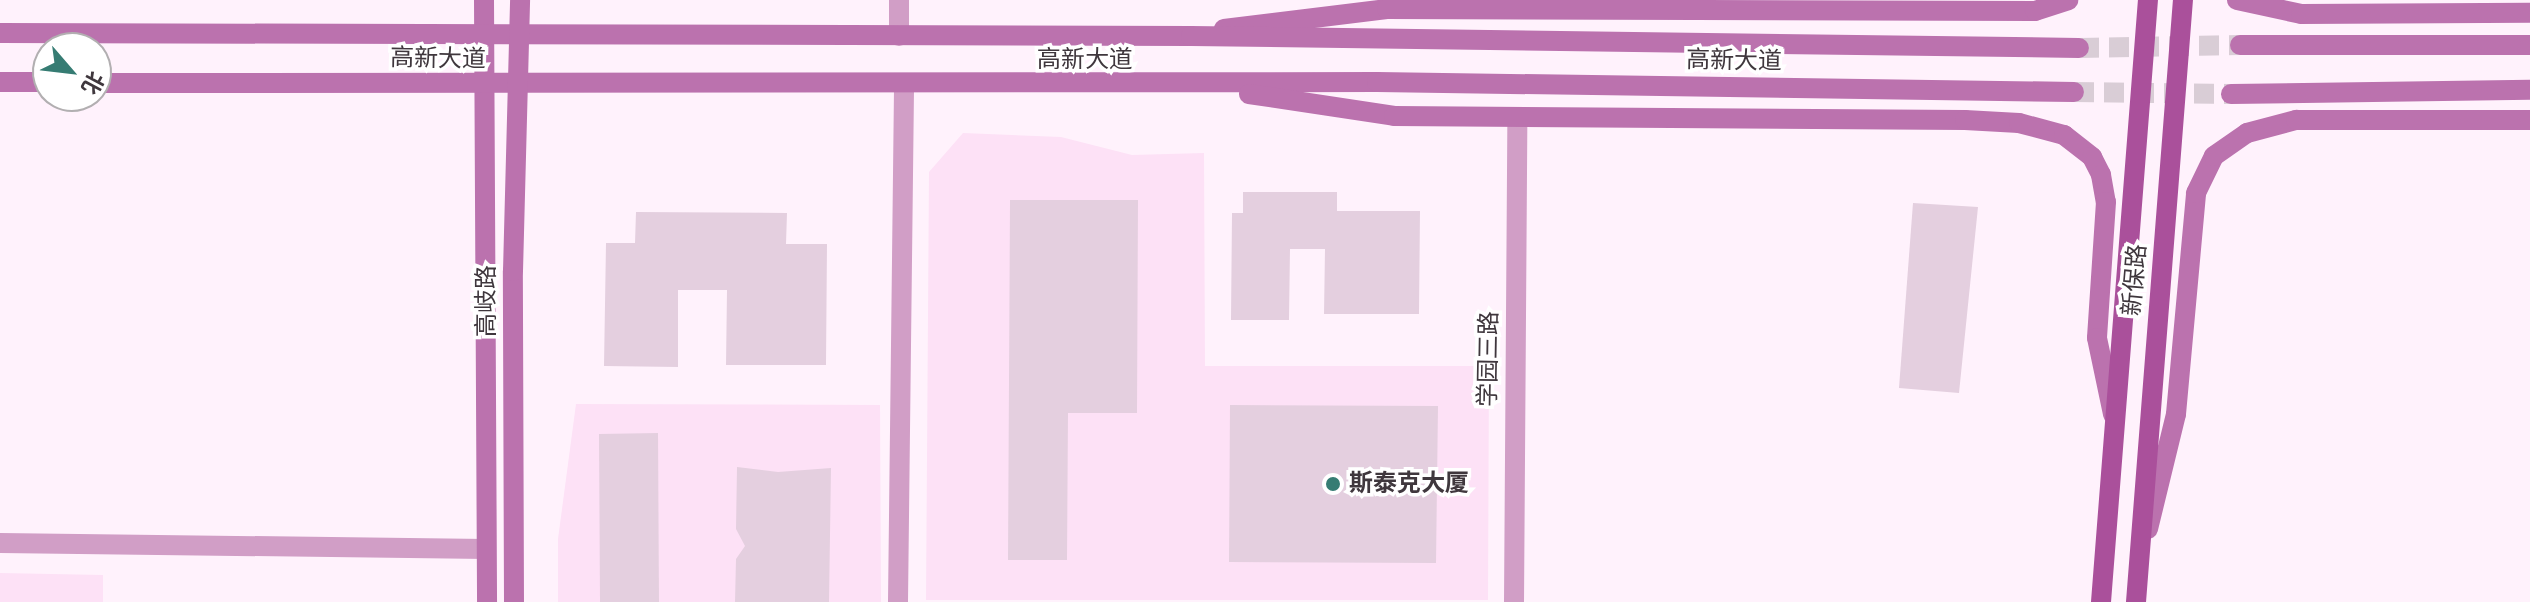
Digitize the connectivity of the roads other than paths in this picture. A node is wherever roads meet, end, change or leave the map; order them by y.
1 (484, 0) edge
2 (520, 0) edge
3 (899, 0) edge
4 (2068, 0) edge
5 (2148, 0) edge
6 (2183, 0) edge
7 (2237, 0) edge
8 (2530, 13) edge
9 (0, 33) edge
10 (483, 35) junction
11 (520, 35) junction
12 (899, 36) junction
13 (1191, 36) junction
14 (2240, 45) tunnel mouth
15 (2530, 45) edge
16 (2079, 48) tunnel mouth
17 (0, 82) edge
18 (32, 82) edge
19 (112, 83) edge
20 (481, 86) junction
21 (519, 86) junction
22 (904, 86) junction
23 (1194, 86) junction
24 (2530, 90) edge
25 (2074, 92) tunnel mouth
26 (2231, 94) tunnel mouth
27 (1517, 117) junction
28 (2530, 120) edge
29 (2115, 425) junction
30 (0, 543) edge
31 (486, 549) junction
32 (2139, 564) junction
33 (487, 602) edge
34 (514, 602) edge
35 (898, 602) edge
36 (1514, 602) edge
37 (2101, 602) edge
38 (2136, 602) edge

1 - 10 main road, 高岐路
2 - 11 main road, 高岐路
3 - 12 street
4 - 13 main road
5 - 29 main road, 新保路
6 - 32 main road, 新保路
7 - 8 main road
9 - 10 main road, 高新大道
10 - 11 main road, 高新大道
10 - 20 main road, 高岐路
11 - 12 main road, 高新大道
11 - 21 main road, 高岐路
12 - 13 main road, 高新大道
13 - 16 main road, 高新大道
14 - 15 main road
17 - 18 main road
19 - 20 main road, 高新大道
20 - 21 main road, 高新大道
20 - 31 main road, 高岐路
21 - 22 main road, 高新大道
21 - 34 main road, 高岐路
22 - 23 main road, 高新大道
22 - 35 street
23 - 25 main road, 高新大道
23 - 27 main road
24 - 26 main road
27 - 29 main road
27 - 36 street, 学园三路
28 - 32 main road
29 - 37 main road, 新保路
30 - 31 street
31 - 33 main road, 高岐路
32 - 38 main road, 新保路

